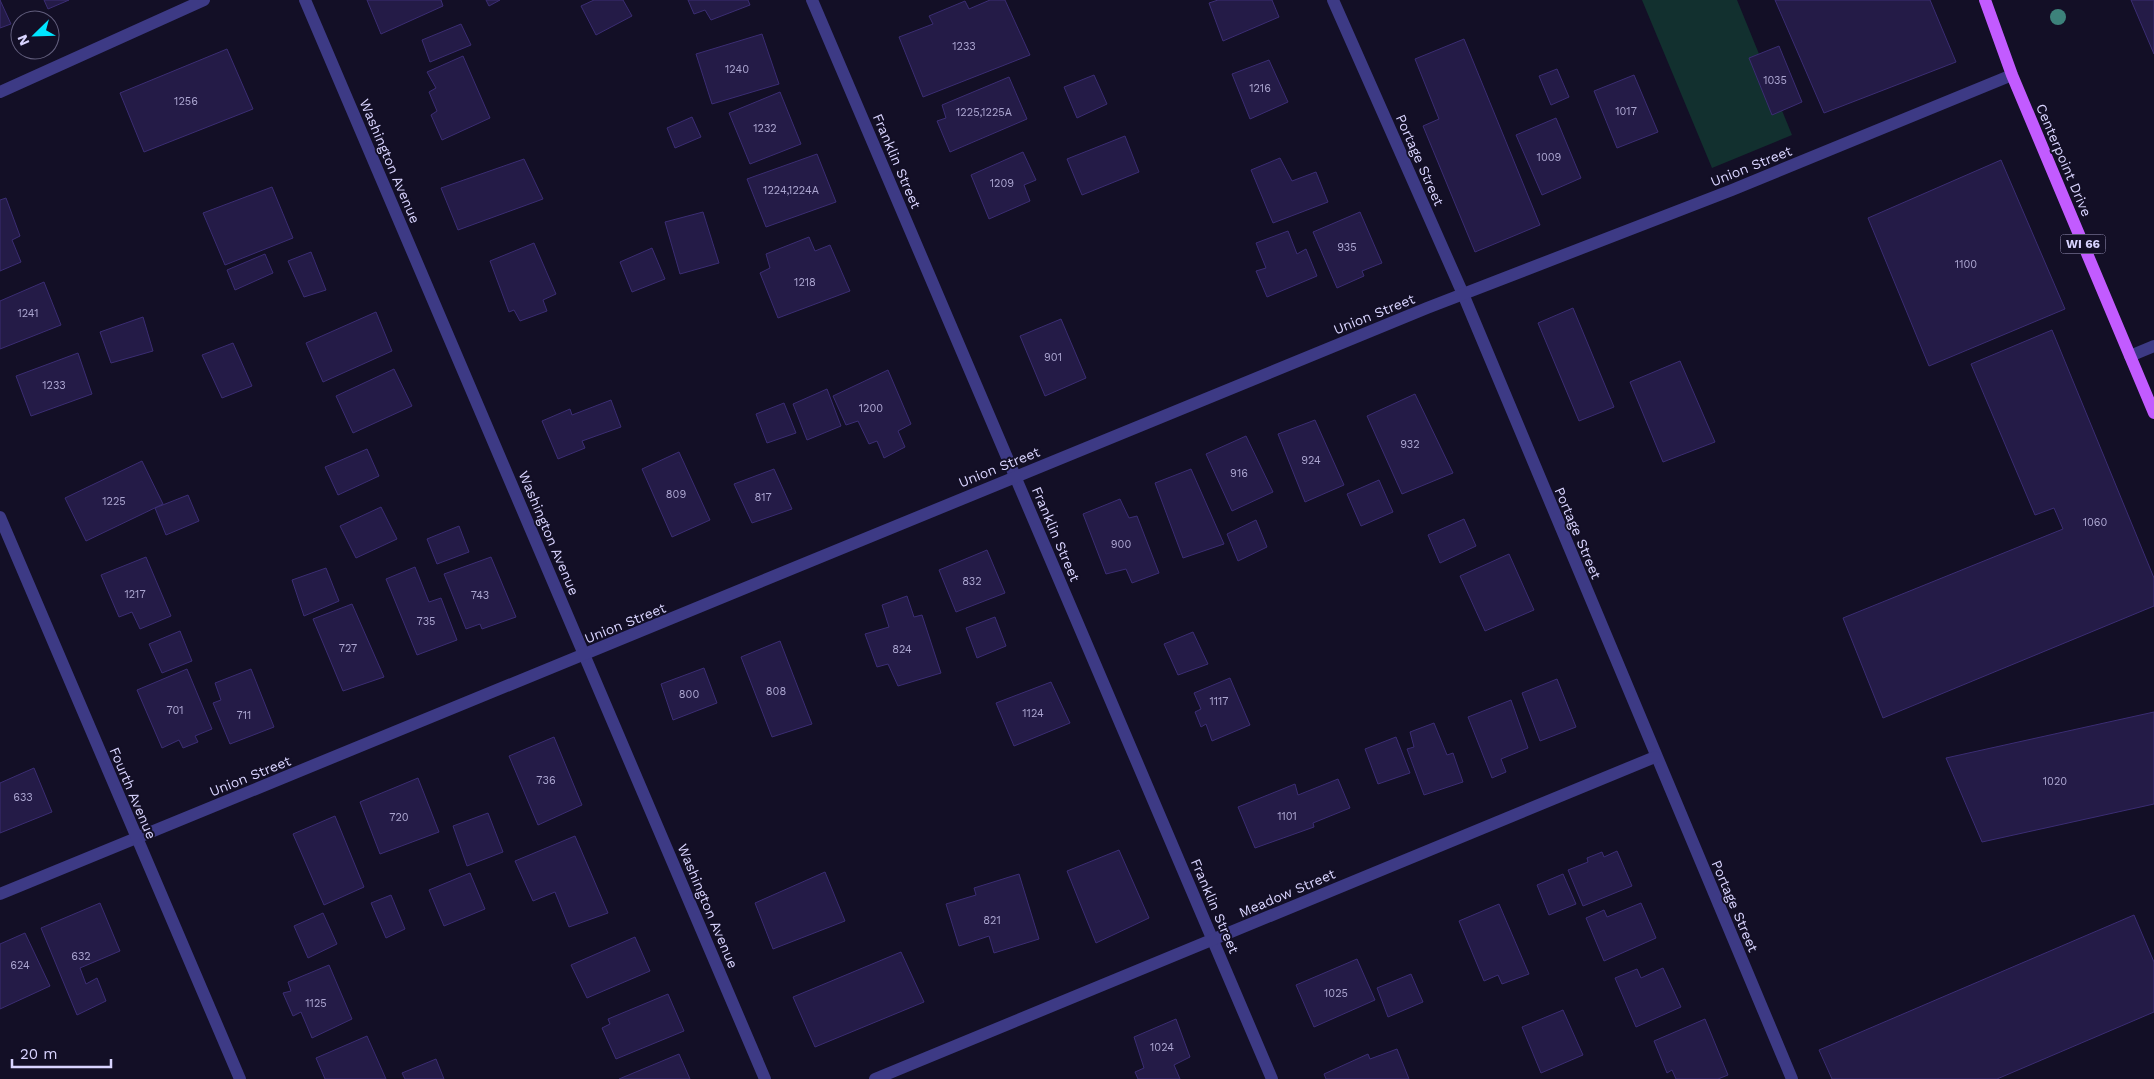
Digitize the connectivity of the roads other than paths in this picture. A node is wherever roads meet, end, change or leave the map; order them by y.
1 (204, 0) edge
2 (305, 0) edge
3 (812, 0) edge
4 (1333, 0) edge
5 (1985, 0) edge
6 (2012, 76) junction
7 (0, 92) edge
8 (1463, 294) junction
9 (2154, 346) edge
10 (2130, 356) junction
11 (2154, 413) edge
12 (1015, 477) junction
13 (0, 518) edge
14 (585, 655) junction
15 (1655, 756) junction
16 (136, 839) junction
17 (0, 894) edge
18 (1213, 940) junction
19 (240, 1079) edge
20 (765, 1079) edge
21 (875, 1079) edge
22 (1272, 1079) edge
23 (1792, 1079) edge

1 - 7 street
2 - 14 street, Washington Avenue
3 - 12 street, Franklin Street
4 - 8 street, Portage Street
5 - 6 main road, Centerpoint Drive / WI 66
6 - 8 street, Union Street
6 - 10 main road, Centerpoint Drive / WI 66
8 - 12 street, Union Street
8 - 15 street, Portage Street
9 - 10 street
10 - 11 main road, Centerpoint Drive / WI 66
12 - 14 street, Union Street
12 - 18 street, Franklin Street
13 - 16 street, Fourth Avenue
14 - 16 street, Union Street
14 - 20 street, Washington Avenue
15 - 18 street, Meadow Street
15 - 23 street, Portage Street
16 - 17 street, Union Street
16 - 19 street, Fourth Avenue
18 - 21 street, Meadow Street
18 - 22 street, Franklin Street

